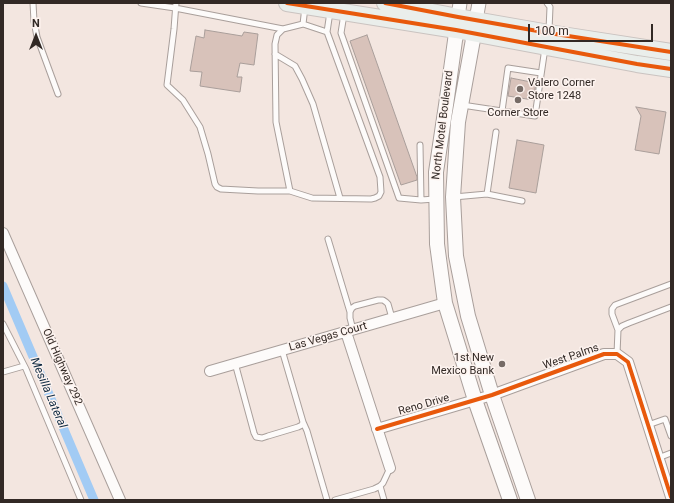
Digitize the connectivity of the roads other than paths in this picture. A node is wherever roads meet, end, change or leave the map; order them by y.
1 (33, 3) edge
2 (141, 3) edge
3 (287, 3) edge
4 (386, 3) edge
5 (479, 3) edge
6 (546, 3) edge
7 (305, 4) edge
8 (176, 6) edge
9 (337, 11) junction
10 (458, 17) edge
11 (303, 24) junction
12 (475, 27) junction
13 (283, 29) junction
14 (327, 32) junction
15 (547, 40) junction
16 (649, 49) junction
17 (671, 52) edge
18 (276, 54) junction
19 (646, 66) junction
20 (671, 69) edge
21 (541, 73) junction
22 (58, 94) dead end
23 (461, 105) junction
24 (502, 111) junction
25 (496, 132) dead end
26 (420, 145) dead end
27 (290, 191) junction
28 (487, 194) junction
29 (453, 197) junction
30 (340, 198) junction
31 (436, 199) junction
32 (421, 200) junction
33 (522, 201) dead end
34 (3, 234) edge
35 (328, 239) dead end
36 (671, 284) edge
37 (445, 303) junction
38 (671, 307) edge
39 (350, 312) junction
40 (392, 318) junction
41 (3, 324) edge
42 (618, 330) junction
43 (349, 331) junction
44 (282, 350) junction
45 (617, 354) junction
46 (235, 363) junction
47 (24, 366) junction
48 (210, 371) dead end
49 (3, 372) edge
50 (492, 395) junction
51 (475, 400) junction
52 (303, 422) junction
53 (648, 425) junction
54 (377, 429) junction
55 (671, 436) edge
56 (671, 453) edge
57 (658, 458) junction
58 (390, 468) joint
59 (380, 486) junction
60 (671, 497) edge
61 (81, 500) edge
62 (120, 500) edge
63 (327, 500) edge
64 (335, 500) edge
65 (384, 500) edge
66 (510, 500) edge
67 (528, 500) edge

1 - 22 lane
2 - 8 lane
3 - 7 main road
4 - 10 main road
5 - 12 street, North Motel Boulevard
6 - 15 lane
7 - 9 main road
7 - 11 lane
8 - 13 lane
8 - 27 lane
9 - 10 main road
9 - 14 lane
9 - 32 lane
10 - 12 main road
10 - 31 main road, North Motel Boulevard
11 - 13 lane
11 - 14 lane
12 - 15 main road
12 - 23 main road, North Motel Boulevard
13 - 18 lane
14 - 30 lane
15 - 16 main road
15 - 19 main road
15 - 21 lane
16 - 17 main road
16 - 19 main road
18 - 27 lane
18 - 30 lane
19 - 20 main road
21 - 24 lane
21 - 24 lane
23 - 24 lane
23 - 29 main road, North Motel Boulevard
25 - 28 lane
26 - 32 lane
27 - 30 lane
28 - 29 lane
28 - 33 lane
29 - 31 main road
29 - 50 main road, North Motel Boulevard
31 - 32 lane
31 - 37 main road, North Motel Boulevard
34 - 62 street, Old Highway 292
35 - 39 lane
36 - 42 lane
37 - 40 street, Las Vegas Court
37 - 51 main road, North Motel Boulevard
38 - 42 lane
39 - 40 lane
39 - 43 lane
40 - 43 street, Las Vegas Court
41 - 47 lane
42 - 45 lane
43 - 44 street, Las Vegas Court
43 - 54 street
44 - 46 street, Las Vegas Court
44 - 52 lane
45 - 50 street, West Palms
45 - 53 street
46 - 48 street, Las Vegas Court
46 - 52 lane
47 - 49 lane
47 - 61 lane
50 - 51 street, West Palms
50 - 67 main road, North Motel Boulevard
51 - 54 street, Reno Drive
51 - 66 main road, North Motel Boulevard
52 - 63 lane
53 - 55 lane
53 - 57 street
54 - 58 street
56 - 57 lane
57 - 60 street
58 - 59 lane
59 - 64 lane
59 - 65 lane

